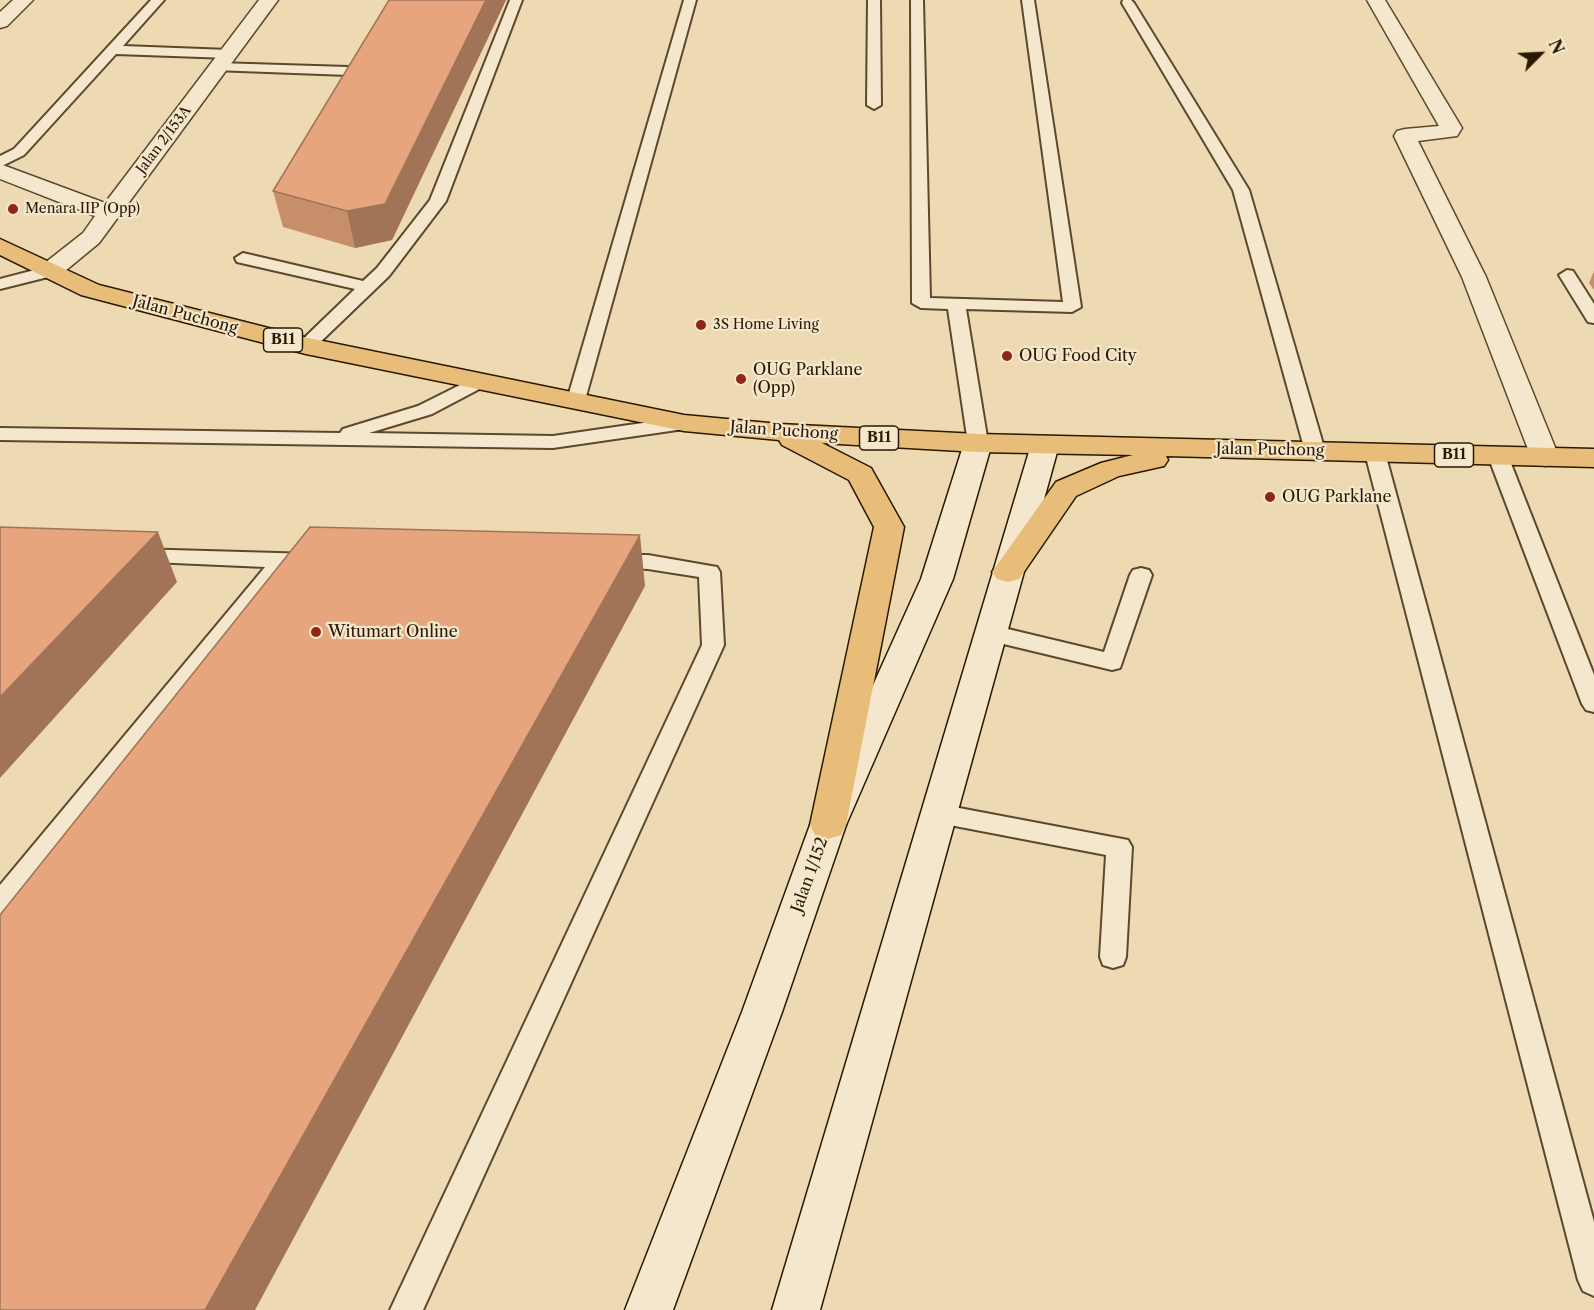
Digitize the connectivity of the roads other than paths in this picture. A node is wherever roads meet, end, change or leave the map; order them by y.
1 (24, 0) edge
2 (158, 0) edge
3 (269, 0) edge
4 (516, 0) edge
5 (690, 0) edge
6 (874, 0) edge
7 (917, 0) edge
8 (1028, 0) edge
9 (1376, 0) edge
10 (1128, 3) dead end
11 (0, 22) edge
12 (113, 50) junction
13 (223, 60) junction
14 (348, 71) edge
15 (874, 105) dead end
16 (0, 162) edge
17 (0, 171) edge
18 (109, 213) junction
19 (0, 246) edge
20 (243, 258) dead end
21 (50, 271) junction
22 (1567, 275) dead end
23 (0, 284) edge
24 (367, 287) junction
25 (956, 304) junction
26 (1594, 318) edge
27 (306, 346) junction
28 (480, 381) junction
29 (576, 400) junction
30 (684, 423) junction
31 (780, 432) junction
32 (0, 434) edge
33 (328, 439) junction
34 (978, 443) junction
35 (1045, 445) junction
36 (1206, 449) junction
37 (1315, 452) junction
38 (1375, 453) junction
39 (1498, 456) junction
40 (1545, 457) junction
41 (1594, 458) edge
42 (116, 555) edge
43 (281, 561) junction
44 (338, 562) edge
45 (591, 562) edge
46 (1008, 572) junction
47 (1141, 575) dead end
48 (991, 633) junction
49 (1594, 704) edge
50 (938, 814) junction
51 (828, 825) junction
52 (0, 904) edge
53 (1113, 957) dead end
54 (1594, 1280) edge
55 (406, 1310) edge
56 (649, 1310) edge
57 (796, 1310) edge

1 - 11 street
2 - 12 lane
3 - 13 street, Jalan 2/153A
4 - 24 lane
5 - 29 lane
6 - 15 lane
7 - 25 lane
8 - 25 lane
9 - 40 street
10 - 37 lane
12 - 13 lane
12 - 16 lane
13 - 14 lane
13 - 18 street, Jalan 2/153A
17 - 18 street
18 - 21 street, Jalan 2/153A
19 - 21 main road, Jalan Puchong / B11
20 - 24 lane
21 - 23 lane
21 - 27 main road, Jalan Puchong / B11
22 - 26 lane
24 - 27 lane
25 - 34 lane
27 - 28 main road, Jalan Puchong / B11
28 - 29 main road, Jalan Puchong / B11
28 - 33 lane
29 - 30 main road, Jalan Puchong / B11
30 - 31 main road, Jalan Puchong / B11
30 - 33 lane
31 - 34 main road, Jalan Puchong / B11
31 - 51 main road
32 - 33 lane
34 - 35 main road, Jalan Puchong / B11
34 - 51 street, Jalan 1/152
35 - 36 main road, Jalan Puchong / B11
35 - 46 street
36 - 37 main road, Jalan Puchong / B11
36 - 46 main road
37 - 38 main road, Jalan Puchong / B11
38 - 39 main road, Jalan Puchong / B11
38 - 54 lane
39 - 40 main road, Jalan Puchong / B11
39 - 49 lane
40 - 41 main road, Jalan Puchong / B11
42 - 43 lane
43 - 44 lane
43 - 52 lane
45 - 55 lane
46 - 48 street
47 - 48 lane
48 - 50 street
50 - 53 lane
50 - 57 street
51 - 56 street, Jalan 1/152

